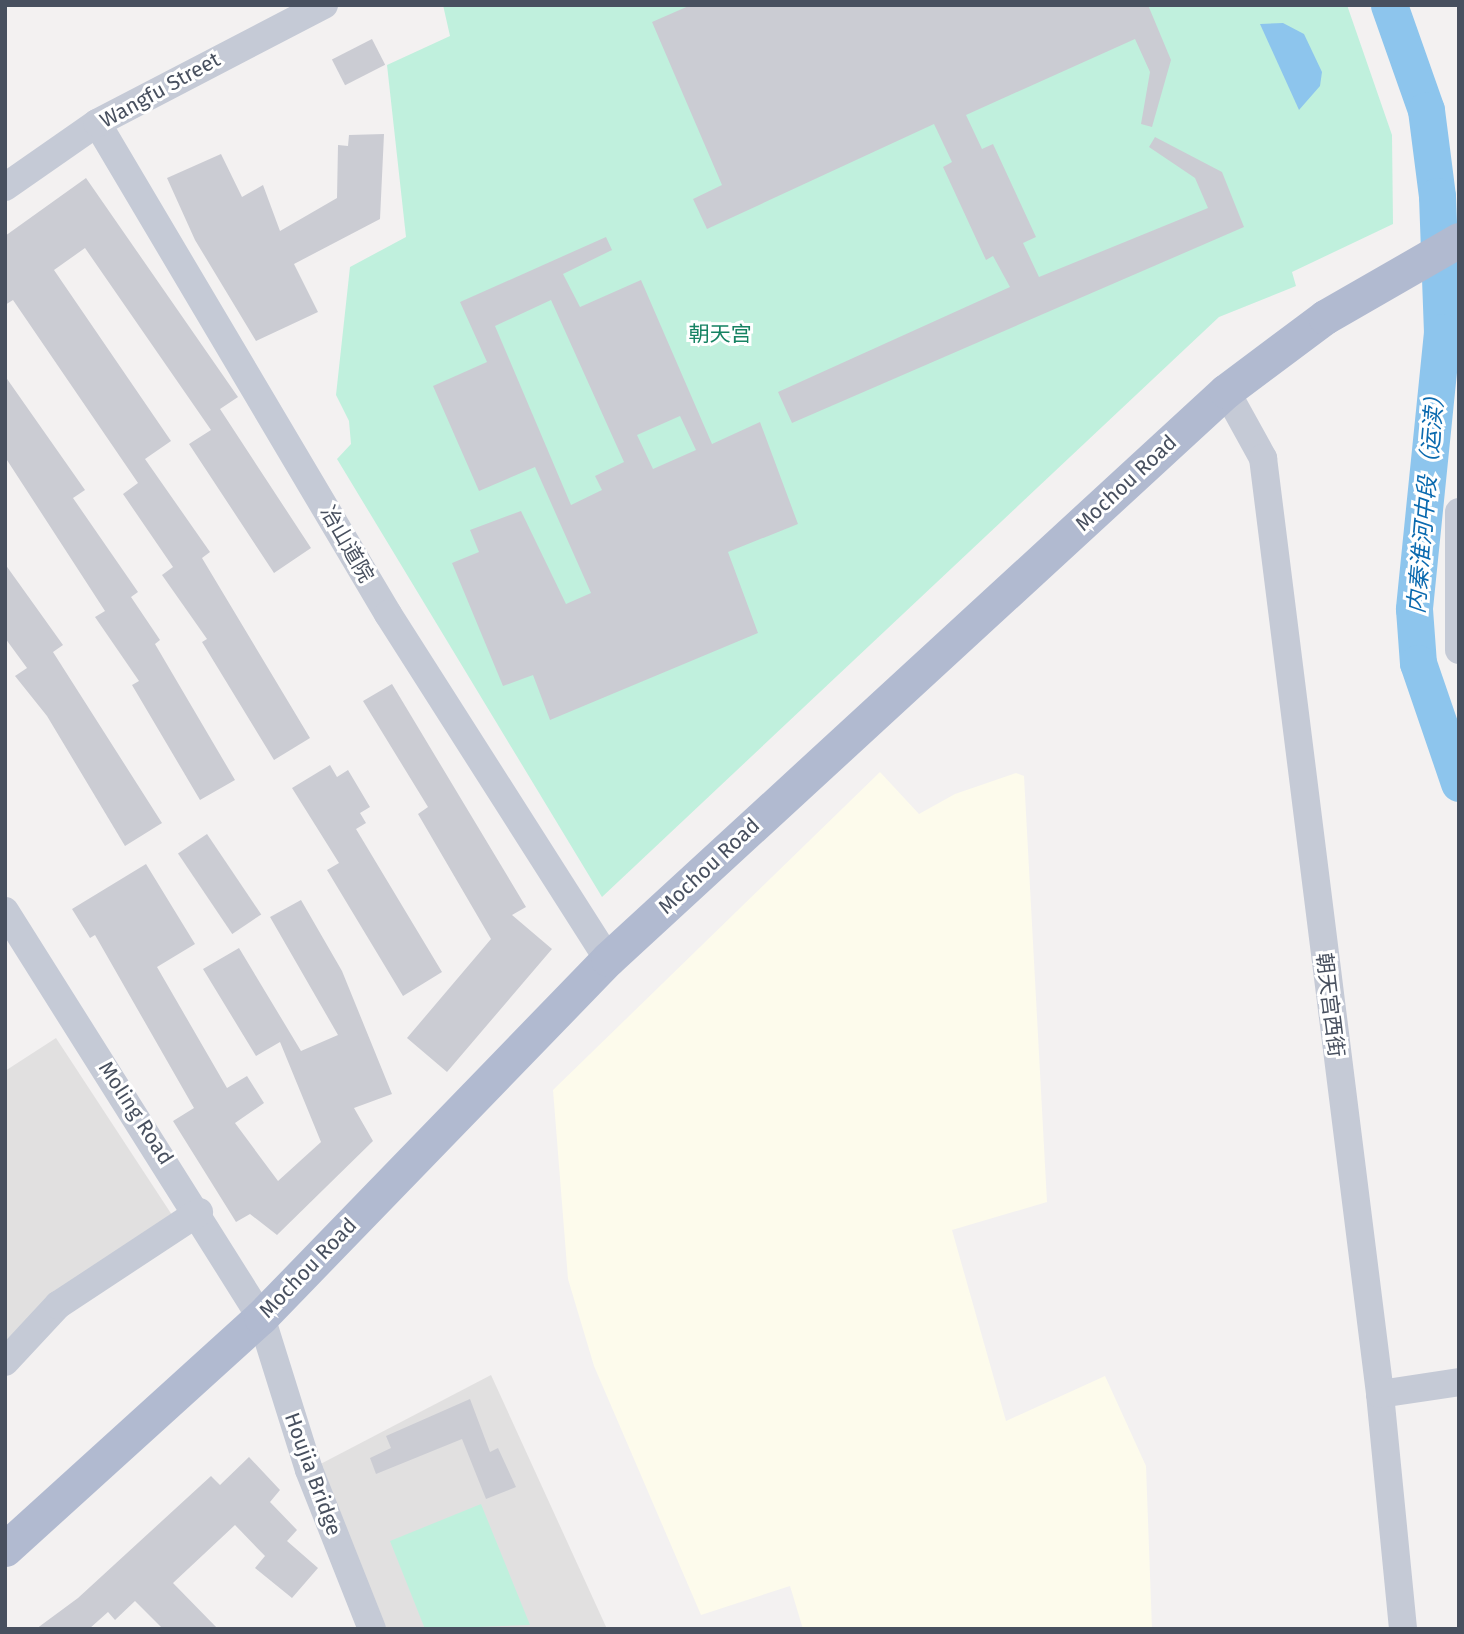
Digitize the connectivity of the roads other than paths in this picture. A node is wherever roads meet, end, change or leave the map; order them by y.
1 (324, 5) edge
2 (97, 123) junction
3 (5, 187) edge
4 (1459, 240) edge
5 (1226, 391) junction
6 (1459, 512) edge
7 (1458, 645) edge
8 (5, 911) edge
9 (608, 959) junction
10 (199, 1212) junction
11 (261, 1317) junction
12 (5, 1362) edge
13 (1459, 1382) edge
14 (1380, 1394) junction
15 (5, 1549) edge
16 (372, 1629) edge
17 (1404, 1629) edge

1 - 2 street, Wangfu Street
2 - 3 street, Wangfu Street
2 - 9 street, 冶山道院
4 - 5 main road, Mochou Road
5 - 9 main road, Mochou Road
5 - 14 street, 朝天宫西街
6 - 7 street
8 - 10 street, Moling Road
9 - 11 main road, Mochou Road
10 - 11 street, Moling Road
10 - 12 street
11 - 15 main road, Mochou Road
11 - 16 street, Houjia Bridge
13 - 14 street
14 - 17 street, 朝天宫西街

